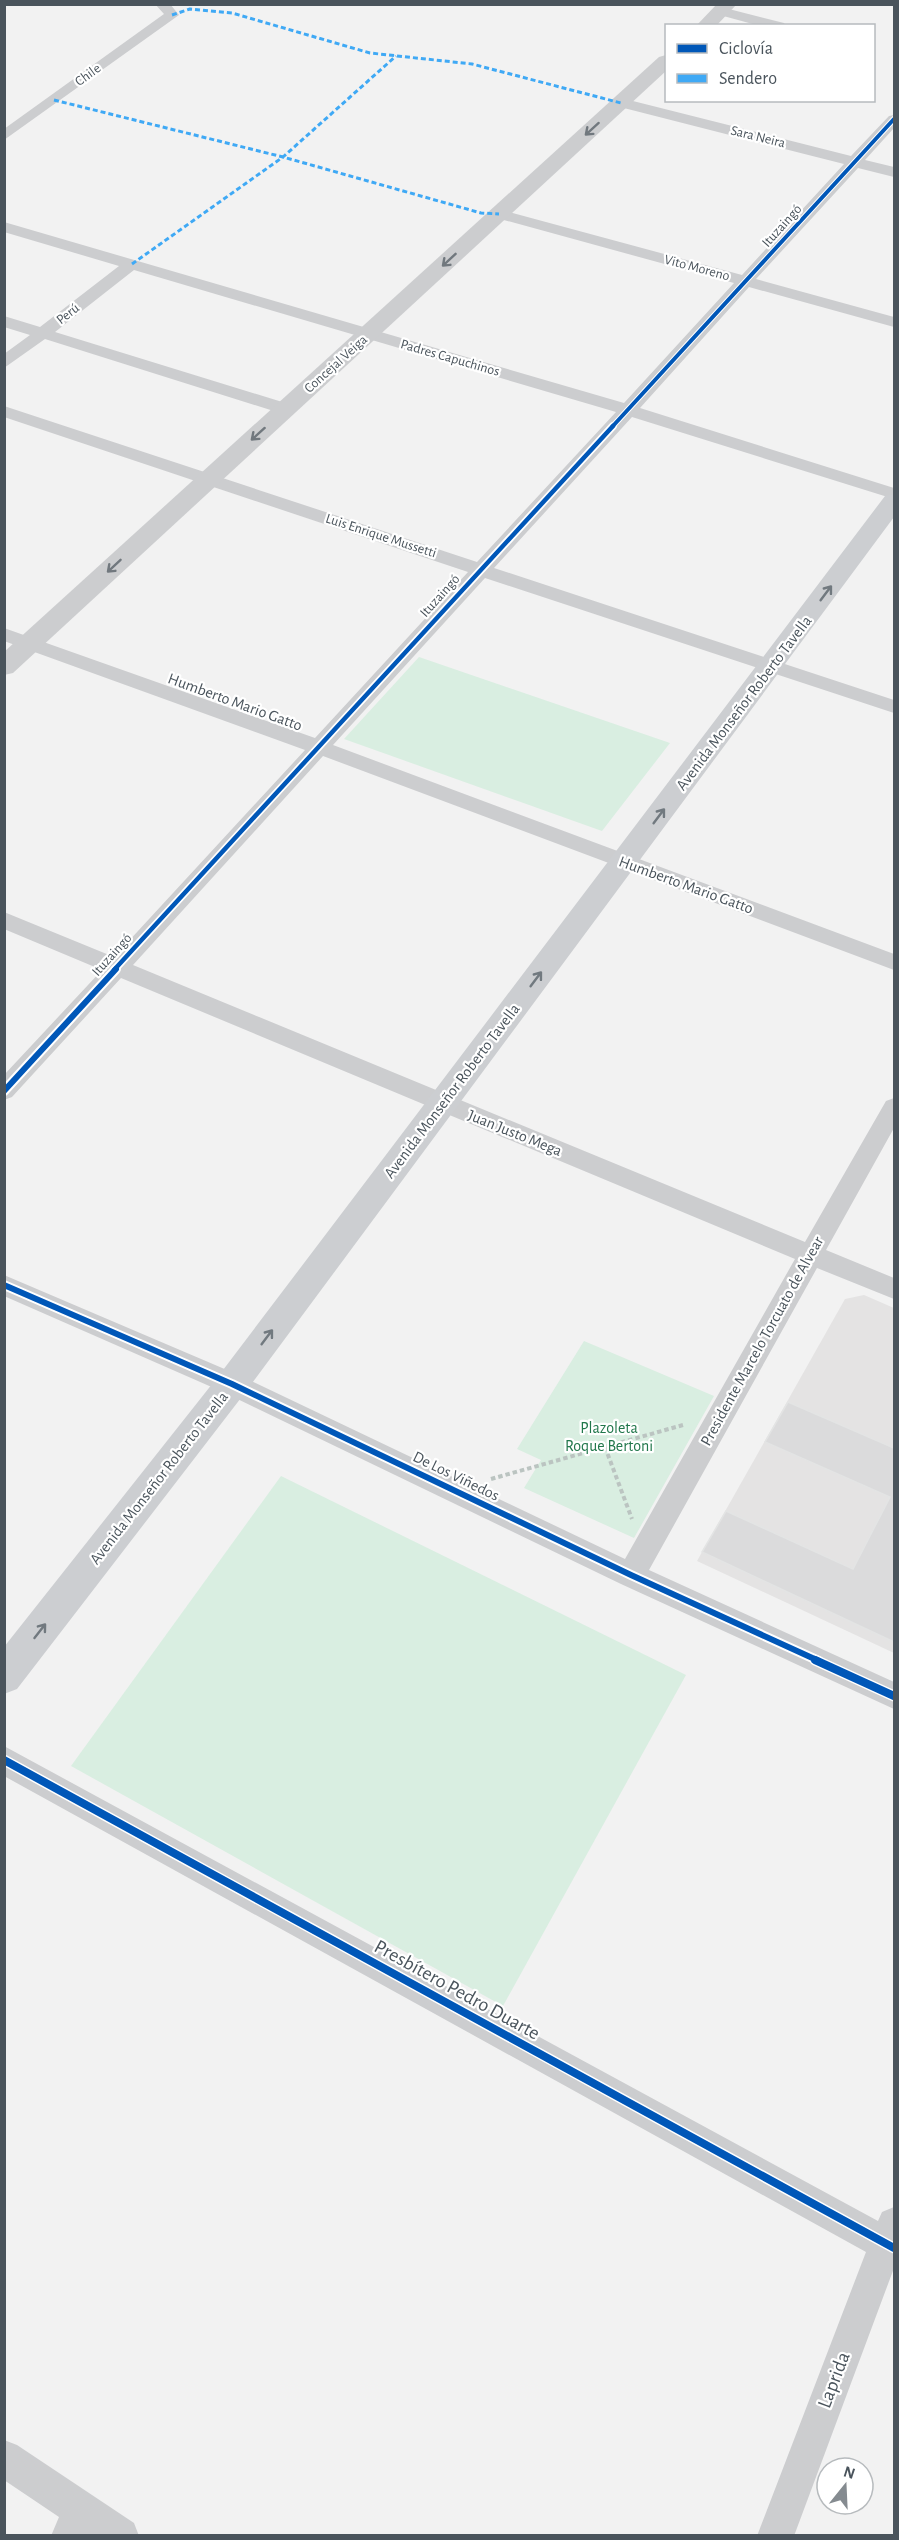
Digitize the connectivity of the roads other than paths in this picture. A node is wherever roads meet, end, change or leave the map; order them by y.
1 (725, 8) edge
2 (167, 10) edge
3 (707, 24) edge
4 (773, 24) edge
5 (665, 62) edge
6 (621, 103) junction
7 (894, 119) edge
8 (4, 136) edge
9 (856, 162) junction
10 (894, 172) edge
11 (499, 214) junction
12 (4, 227) edge
13 (132, 264) junction
14 (747, 282) junction
15 (4, 321) edge
16 (894, 322) edge
17 (43, 333) junction
18 (369, 334) junction
19 (4, 363) edge
20 (286, 409) junction
21 (629, 410) junction
22 (4, 411) edge
23 (209, 479) junction
24 (894, 494) edge
25 (894, 501) edge
26 (481, 569) junction
27 (4, 634) edge
28 (30, 643) junction
29 (4, 667) edge
30 (771, 667) junction
31 (894, 707) edge
32 (319, 746) junction
33 (624, 863) junction
34 (4, 920) edge
35 (894, 962) edge
36 (118, 967) junction
37 (4, 1091) edge
38 (442, 1103) junction
39 (894, 1107) edge
40 (810, 1254) junction
41 (4, 1285) edge
42 (894, 1288) edge
43 (232, 1383) junction
44 (638, 1564) junction
45 (4, 1677) edge
46 (894, 1696) edge
47 (4, 1760) edge
48 (892, 2238) edge
49 (4, 2458) edge
50 (76, 2523) edge
51 (121, 2535) edge
52 (775, 2535) edge

1 - 3 street
1 - 4 street
2 - 8 street, Chile
5 - 6 street, Concejal Veiga
6 - 9 street, Sara Neira
6 -> 11 street, Concejal Veiga
7 - 9 street, Ituzaingó
9 - 10 street, Sara Neira
9 - 14 street, Ituzaingó
11 - 14 street, Vito Moreno
11 -> 18 street, Concejal Veiga
12 - 13 street, Padres Capuchinos
13 - 17 street, Perú
13 - 18 street, Padres Capuchinos
14 - 16 street, Vito Moreno
14 - 21 street, Ituzaingó
15 - 17 street
17 - 19 street, Perú
17 - 20 street
18 - 20 street, Concejal Veiga
18 - 21 street, Padres Capuchinos
20 -> 23 street, Concejal Veiga
21 - 24 street, Padres Capuchinos
21 - 26 street, Ituzaingó
22 - 23 street, Luis Enrique Mussetti
23 - 26 street, Luis Enrique Mussetti
23 -> 28 street, Concejal Veiga
30 -> 25 main road, Avenida Monseñor Roberto Tavella
26 - 30 street, Luis Enrique Mussetti
26 - 32 street, Ituzaingó
27 - 28 street, Humberto Mario Gatto
28 - 29 street, Concejal Veiga
28 - 32 street, Humberto Mario Gatto
30 - 31 street, Luis Enrique Mussetti
33 -> 30 main road, Avenida Monseñor Roberto Tavella
32 - 33 street, Humberto Mario Gatto
32 - 36 street, Ituzaingó
33 - 35 street, Humberto Mario Gatto
38 -> 33 main road, Avenida Monseñor Roberto Tavella
34 - 36 street, Juan Justo Mega
36 - 37 street, Ituzaingó
36 - 38 street, Juan Justo Mega
38 - 40 street, Juan Justo Mega
43 -> 38 main road, Avenida Monseñor Roberto Tavella
39 - 40 street, Presidente Marcelo Torcuato de Alvear
40 - 42 street, Juan Justo Mega
40 - 44 street, Presidente Marcelo Torcuato de Alvear
41 - 43 street, De Los Viñedos
43 - 44 street, De Los Viñedos
45 -> 43 main road, Avenida Monseñor Roberto Tavella
44 - 46 street, De Los Viñedos
47 - 48 street, Presbítero Pedro Duarte
48 - 52 street, Laprida
49 - 50 street
50 - 51 street

